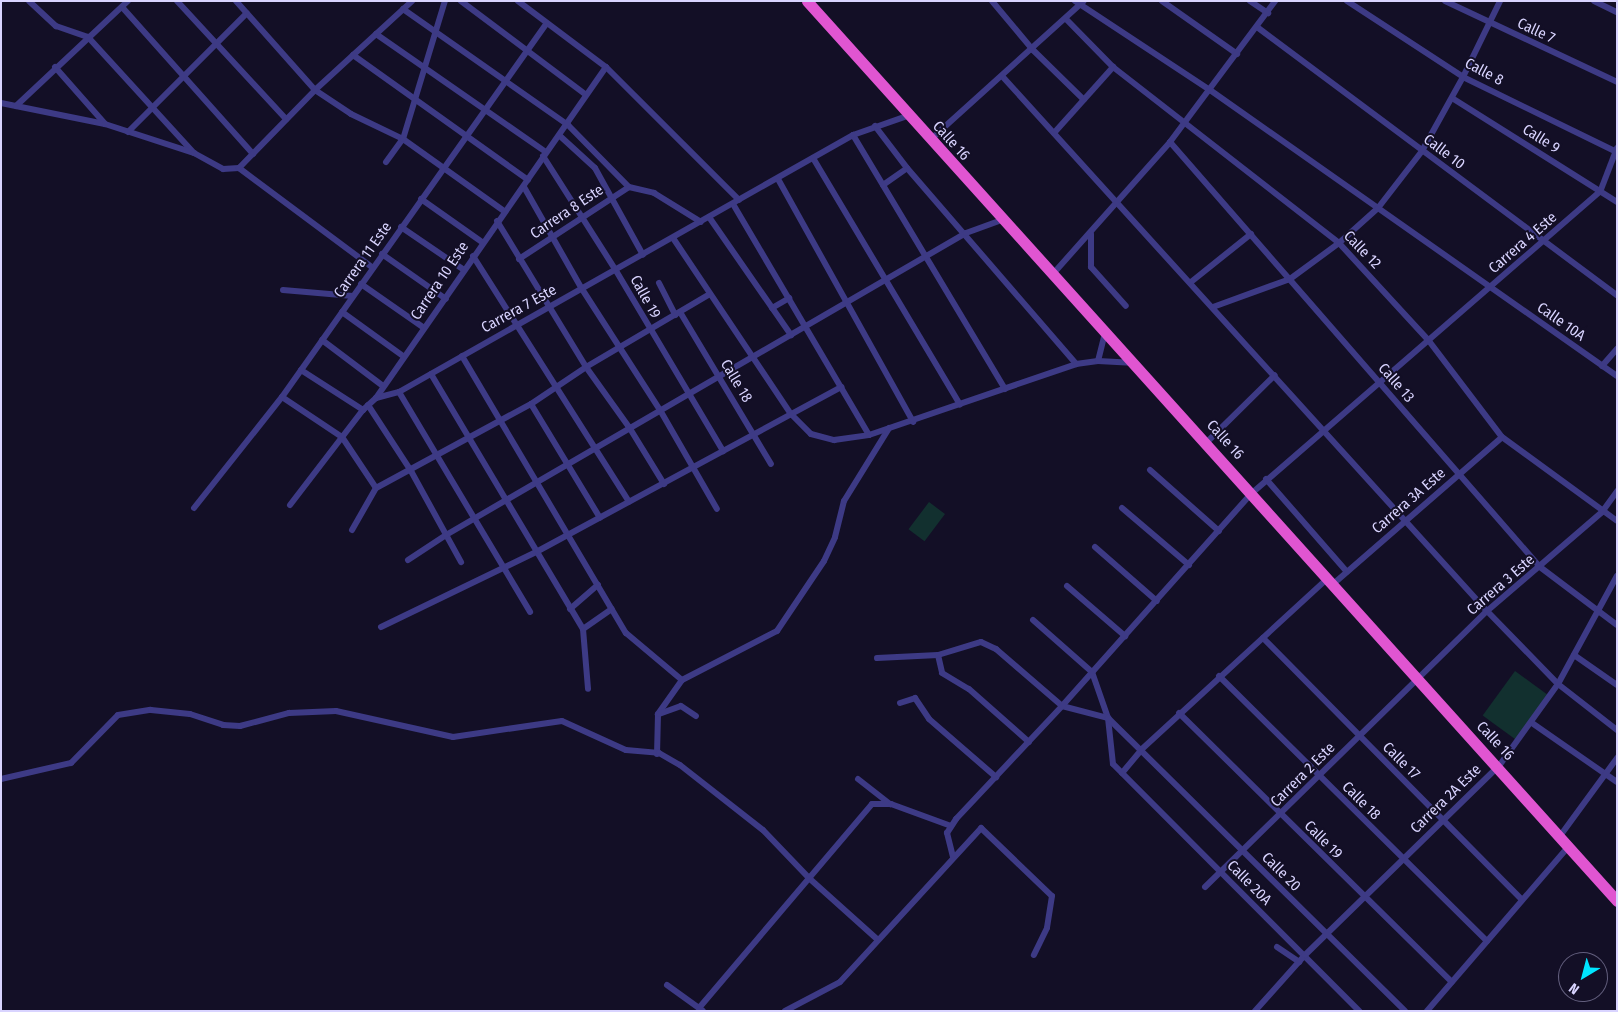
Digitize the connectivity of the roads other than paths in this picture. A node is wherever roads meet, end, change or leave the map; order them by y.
1 (29, 1) edge
2 (128, 1) edge
3 (177, 1) edge
4 (236, 1) edge
5 (412, 1) edge
6 (445, 1) edge
7 (461, 1) edge
8 (518, 1) edge
9 (808, 1) edge
10 (992, 1) edge
11 (1074, 1) edge
12 (1162, 1) edge
13 (1250, 1) edge
14 (1275, 1) edge
15 (1347, 1) edge
16 (1445, 1) edge
17 (1500, 1) edge
18 (1594, 1) edge
19 (1082, 4) edge
20 (122, 7) junction
21 (403, 9) junction
22 (1617, 12) edge
23 (247, 13) junction
24 (1268, 13) junction
25 (1066, 19) junction
26 (547, 23) junction
27 (1490, 24) junction
28 (1257, 27) junction
29 (436, 32) junction
30 (376, 34) junction
31 (88, 37) junction
32 (217, 44) junction
33 (1033, 50) junction
34 (527, 52) junction
35 (1237, 54) junction
36 (353, 55) junction
37 (55, 67) junction
38 (606, 67) junction
39 (1114, 67) junction
40 (425, 68) junction
41 (184, 76) junction
42 (1002, 76) junction
43 (1464, 77) junction
44 (1617, 82) edge
45 (506, 83) junction
46 (315, 90) junction
47 (1210, 90) junction
48 (586, 95) junction
49 (1452, 98) junction
50 (415, 100) junction
51 (1084, 100) junction
52 (1, 103) edge
53 (16, 106) junction
54 (151, 107) junction
55 (485, 110) junction
56 (907, 116) junction
57 (286, 118) junction
58 (105, 124) junction
59 (1184, 124) junction
60 (568, 125) junction
61 (875, 126) junction
62 (128, 132) junction
63 (1054, 133) junction
64 (560, 136) junction
65 (853, 136) junction
66 (467, 137) junction
67 (403, 139) junction
68 (930, 140) junction
69 (1170, 142) junction
70 (1422, 151) junction
71 (1616, 151) edge
72 (194, 153) junction
73 (252, 154) junction
74 (545, 154) junction
75 (813, 158) junction
76 (603, 161) junction
77 (386, 162) dead end
78 (239, 168) junction
79 (595, 168) junction
80 (907, 168) junction
81 (444, 169) junction
82 (778, 179) junction
83 (528, 180) junction
84 (883, 185) junction
85 (524, 187) junction
86 (629, 187) junction
87 (1600, 192) junction
88 (612, 197) junction
89 (420, 199) junction
90 (736, 202) junction
91 (1617, 202) edge
92 (1119, 203) junction
93 (1378, 208) junction
94 (504, 211) junction
95 (709, 217) junction
96 (583, 218) junction
97 (1002, 220) junction
98 (497, 221) junction
99 (702, 222) junction
100 (401, 227) junction
101 (966, 233) junction
102 (1091, 234) junction
103 (1251, 234) junction
104 (553, 237) junction
105 (672, 238) junction
106 (482, 242) junction
107 (1339, 243) junction
108 (1544, 243) junction
109 (382, 254) junction
110 (642, 255) junction
111 (473, 256) junction
112 (926, 257) junction
113 (518, 259) junction
114 (372, 268) junction
115 (615, 269) junction
116 (464, 270) junction
117 (1052, 276) junction
118 (1290, 279) junction
119 (885, 280) junction
120 (1191, 282) junction
121 (659, 283) dead end
122 (362, 284) junction
123 (1491, 288) junction
124 (582, 289) junction
125 (283, 290) dead end
126 (710, 294) junction
127 (1617, 295) edge
128 (353, 296) junction
129 (789, 298) junction
130 (446, 299) junction
131 (849, 302) junction
132 (1126, 306) dead end
133 (549, 307) junction
134 (1213, 307) junction
135 (772, 308) junction
136 (342, 312) junction
137 (677, 313) junction
138 (516, 325) junction
139 (805, 326) junction
140 (424, 328) junction
141 (649, 330) junction
142 (1105, 332) junction
143 (790, 335) junction
144 (322, 340) junction
145 (1429, 341) junction
146 (618, 348) junction
147 (1617, 349) edge
148 (403, 356) junction
149 (462, 356) junction
150 (753, 357) junction
151 (1098, 361) junction
152 (1076, 364) junction
153 (1135, 364) junction
154 (1602, 366) junction
155 (586, 367) junction
156 (301, 370) junction
157 (431, 374) junction
158 (1275, 376) junction
159 (1617, 376) edge
160 (719, 377) junction
161 (1380, 383) junction
162 (383, 386) junction
163 (841, 386) junction
164 (557, 387) junction
165 (1005, 389) junction
166 (400, 392) junction
167 (690, 394) junction
168 (282, 397) junction
169 (376, 398) junction
170 (531, 404) junction
171 (960, 404) junction
172 (366, 407) junction
173 (660, 410) junction
174 (792, 414) junction
175 (500, 420) junction
176 (913, 422) junction
177 (630, 428) junction
178 (889, 428) junction
179 (1324, 430) junction
180 (753, 434) junction
181 (869, 435) junction
182 (468, 437) junction
183 (1502, 437) junction
184 (342, 438) junction
185 (1207, 442) junction
186 (594, 448) junction
187 (723, 451) junction
188 (437, 455) junction
189 (771, 464) dead end
190 (568, 465) junction
191 (694, 466) junction
192 (1150, 470) dead end
193 (411, 471) junction
194 (1459, 474) junction
195 (1266, 479) junction
196 (539, 483) junction
197 (664, 484) junction
198 (376, 488) junction
199 (1617, 491) edge
200 (1252, 493) junction
201 (508, 501) junction
202 (629, 502) junction
203 (290, 505) dead end
204 (194, 508) dead end
205 (1122, 508) dead end
206 (717, 509) dead end
207 (1602, 512) junction
208 (600, 518) junction
209 (475, 519) junction
210 (1406, 521) junction
211 (1617, 522) edge
212 (352, 530) dead end
213 (1219, 531) junction
214 (569, 534) junction
215 (446, 535) junction
216 (1095, 547) dead end
217 (538, 551) junction
218 (408, 560) dead end
219 (461, 562) dead end
220 (1189, 565) junction
221 (1540, 567) junction
222 (504, 568) junction
223 (1347, 572) junction
224 (1617, 576) edge
225 (1330, 582) junction
226 (598, 586) junction
227 (1067, 586) dead end
228 (1157, 600) junction
229 (570, 609) junction
230 (612, 609) junction
231 (1487, 611) junction
232 (530, 612) dead end
233 (1599, 612) junction
234 (1033, 620) dead end
235 (1617, 625) edge
236 (381, 628) dead end
237 (582, 629) junction
238 (1125, 636) junction
239 (1263, 638) junction
240 (938, 654) junction
241 (1574, 655) junction
242 (877, 658) dead end
243 (1092, 672) junction
244 (1219, 676) junction
245 (1418, 679) junction
246 (682, 680) junction
247 (1558, 684) junction
248 (1617, 685) edge
249 (588, 689) dead end
250 (900, 703) dead end
251 (1062, 706) junction
252 (1180, 713) junction
253 (658, 714) junction
254 (696, 716) dead end
255 (1108, 718) junction
256 (1532, 723) junction
257 (1617, 730) edge
258 (1359, 737) junction
259 (1029, 742) junction
260 (1142, 749) junction
261 (657, 754) junction
262 (1617, 758) edge
263 (1499, 766) junction
264 (1122, 773) junction
265 (1606, 775) junction
266 (996, 777) junction
267 (1319, 777) junction
268 (1, 779) edge
269 (858, 779) dead end
270 (1617, 782) edge
271 (891, 804) junction
272 (1280, 815) junction
273 (1443, 820) junction
274 (951, 826) junction
275 (1560, 836) junction
276 (1568, 846) junction
277 (1244, 852) junction
278 (953, 856) junction
279 (1402, 860) junction
280 (1221, 872) junction
281 (810, 879) junction
282 (1205, 887) dead end
283 (1363, 897) junction
284 (1522, 900) junction
285 (1617, 901) edge
286 (1326, 935) junction
287 (878, 940) junction
288 (1487, 942) junction
289 (1277, 948) dead end
290 (1034, 954) dead end
291 (1305, 955) junction
292 (1299, 962) junction
293 (1452, 982) junction
294 (666, 985) dead end
295 (701, 1009) edge
296 (785, 1011) edge
297 (1255, 1011) edge
298 (1359, 1011) edge
299 (1404, 1011) edge
300 (1427, 1011) edge

1 - 31 street
2 - 20 street
3 - 32 street
4 - 23 street
5 - 21 street
6 - 29 street
7 - 34 street
8 - 26 street
9 - 56 highway, Calle 16
10 - 33 street
11 - 19 street, Calle 10A
12 - 35 street
13 - 24 street
14 - 24 street
15 - 43 street, Calle 8
16 - 27 street, Calle 7
17 - 27 street
18 - 22 street
19 - 25 street
19 - 47 street, Calle 10A
20 - 31 street
20 - 41 street
21 - 29 street
21 - 30 street
23 - 32 street
23 - 46 street
24 - 28 street
25 - 33 street
25 - 39 street, Calle 12
26 - 34 street, Carrera 11 Este
26 - 38 street
27 - 43 street
27 - 44 street, Calle 7
28 - 35 street
28 - 70 street, Calle 10
29 - 40 street
29 - 45 street
30 - 36 street
30 - 40 street, Calle 19
31 - 37 street
31 - 54 street
32 - 41 street
32 - 57 street
33 - 42 street
33 - 51 street
34 - 45 street, Carrera 11 Este
34 - 48 street
35 - 47 street
36 - 46 street
36 - 50 street
37 - 53 street
37 - 58 street
38 - 48 street, Carrera 10 Este
38 - 90 street
39 - 51 street
39 - 59 street, Calle 12
40 - 50 street
40 - 55 street, Calle 19
41 - 54 street
41 - 73 street
42 - 63 street
42 - 68 street
43 - 49 street
43 - 71 street, Calle 8
45 - 55 street, Carrera 11 Este
45 - 60 street
46 - 57 street
46 - 67 street
47 - 59 street
47 - 93 street, Calle 10A
48 - 60 street, Carrera 10 Este
49 - 70 street
49 - 87 street, Calle 9
50 - 66 street
50 - 67 street
51 - 63 street
52 - 53 street
53 - 58 street
54 - 62 street
54 - 72 street
55 - 66 street, Carrera 11 Este
55 - 74 street, Calle 19
56 - 61 street, Carrera 7 Este
56 - 68 highway, Calle 16
57 - 73 street
58 - 62 street
59 - 69 street
59 - 107 street, Calle 12
60 - 64 street, Carrera 10 Este
60 - 76 street
61 - 65 street, Carrera 7 Este
61 - 80 street
62 - 72 street
63 - 92 street
64 - 74 street, Carrera 10 Este
64 - 79 street
65 - 75 street, Carrera 7 Este
65 - 84 street
66 - 81 street, Carrera 11 Este
66 - 83 street
67 - 77 street
67 - 81 street
68 - 97 highway, Calle 16
69 - 92 street
69 - 103 street, Calle 13
70 - 93 street
70 - 108 street, Calle 10
71 - 87 street, Carrera 4 Este
72 - 78 street
73 - 78 street
74 - 83 street, Carrera 10 Este
74 - 96 street, Calle 19
75 - 82 street, Carrera 7 Este
75 - 119 street
76 - 79 street
76 - 86 street
78 - 114 street
79 - 88 street
80 - 84 street
80 - 101 street
81 - 89 street, Carrera 11 Este
81 - 94 street
82 - 90 street, Carrera 7 Este
82 - 131 street
83 - 85 street, Carrera 10 Este
84 - 112 street
85 - 94 street, Carrera 10 Este
85 - 104 street
86 - 88 street, Carrera 8 Este
86 - 99 street
87 - 91 street, Calle 9
87 - 108 street, Carrera 4 Este
88 - 96 street, Carrera 8 Este
88 - 110 street
89 - 100 street, Carrera 11 Este
89 - 106 street
90 - 95 street, Carrera 7 Este
90 - 129 street
92 - 102 street
92 - 120 street
93 - 107 street
93 - 123 street, Calle 10A
94 - 98 street, Carrera 10 Este
95 - 99 street, Carrera 7 Este
95 - 135 street
96 - 104 street, Carrera 8 Este
96 - 115 street, Calle 19
97 - 101 street
97 - 117 highway, Calle 16
98 - 106 street, Carrera 10 Este
98 - 113 street
99 - 105 street, Carrera 7 Este
100 - 109 street, Carrera 11 Este
100 - 116 street
101 - 112 street
101 - 152 street
102 - 117 street
102 - 132 street
103 - 118 street, Calle 13
103 - 120 street
104 - 113 street, Carrera 8 Este
104 - 124 street
105 - 110 street, Carrera 7 Este
105 - 126 street
106 - 111 street, Carrera 10 Este
107 - 118 street
107 - 145 street, Calle 12
108 - 123 street, Carrera 4 Este
108 - 127 street, Calle 10
109 - 114 street, Carrera 11 Este
109 - 130 street
110 - 115 street, Carrera 7 Este
111 - 116 street, Carrera 10 Este
111 - 138 street
112 - 119 street
112 - 165 street
113 - 133 street
114 - 122 street, Carrera 11 Este
115 - 124 street, Carrera 7 Este
115 - 141 street, Calle 19
116 - 130 street, Carrera 10 Este
117 - 142 highway, Calle 16
118 - 134 street
118 - 161 street, Calle 13
119 - 131 street
119 - 171 street
120 - 134 street
121 - 137 street, Calle 18
122 - 128 street, Carrera 11 Este
122 - 140 street
123 - 145 street, Carrera 4 Este
123 - 154 street, Calle 10A
124 - 133 street, Carrera 7 Este
124 - 146 street
125 - 128 street
126 - 137 street
126 - 150 street
128 - 136 street, Carrera 11 Este
129 - 135 street
129 - 139 street
130 - 140 street, Carrera 10 Este
131 - 139 street
131 - 176 street
133 - 138 street, Carrera 7 Este
133 - 155 street
134 - 158 street
135 - 143 street
136 - 144 street, Carrera 11 Este
136 - 148 street
137 - 141 street
137 - 160 street, Calle 18
138 - 149 street, Carrera 7 Este
138 - 164 street
139 - 143 street
139 - 163 street
140 - 148 street, Carrera 10 Este
141 - 146 street
141 - 167 street, Calle 19
142 - 151 street
142 - 153 highway, Calle 16
143 - 150 street
144 - 156 street, Carrera 11 Este
144 - 162 street
145 - 161 street, Carrera 4 Este
145 - 183 street, Calle 12
146 - 155 street
146 - 173 street
147 - 154 street
148 - 162 street, Carrera 10 Este
149 - 157 street, Carrera 7 Este
149 - 175 street
150 - 160 street
150 - 174 street
151 - 152 street
151 - 153 street
152 - 165 street
153 - 185 highway, Calle 16
154 - 159 street, Calle 10A
155 - 164 street
155 - 177 street
156 - 168 street, Carrera 11 Este
156 - 172 street
157 - 166 street, Carrera 7 Este
157 - 182 street
158 - 179 street
158 - 185 street
160 - 167 street
160 - 180 street, Calle 18
161 - 179 street, Carrera 4 Este
161 - 194 street, Calle 13
162 - 169 street, Carrera 10 Este
163 - 174 street
163 - 181 street
164 - 170 street
164 - 186 street
165 - 171 street
166 - 169 street, Carrera 7 Este
166 - 188 street
167 - 173 street
167 - 187 street, Calle 19
168 - 184 street
168 - 204 street, Carrera 11 Este
169 - 172 street, Carrera 10 Este
170 - 175 street
170 - 190 street
171 - 176 street
172 - 184 street, Carrera 10 Este
172 - 193 street
173 - 177 street
173 - 191 street
174 - 180 street
174 - 181 street
175 - 182 street
175 - 196 street
176 - 178 street
177 - 186 street
177 - 197 street
178 - 181 street
178 - 246 street
179 - 195 street, Carrera 4 Este
179 - 210 street
180 - 187 street
180 - 189 street, Calle 18
182 - 188 street
182 - 201 street
183 - 194 street, Carrera 3A Este
183 - 207 street, Calle 12
184 - 198 street
184 - 203 street, Carrera 10 Este
185 - 200 highway, Calle 16
186 - 190 street
186 - 202 street
187 - 191 street
188 - 193 street
188 - 209 street
190 - 196 street
190 - 208 street
191 - 197 street
191 - 206 street
192 - 213 street
193 - 198 street
193 - 215 street
194 - 210 street, Carrera 3A Este
194 - 221 street, Calle 13
195 - 200 street, Carrera 4 Este
195 - 223 street
196 - 201 street
196 - 214 street
197 - 202 street
198 - 212 street
199 - 207 street, Carrera 3 Este
200 - 213 street, Carrera 4 Este
200 - 225 highway, Calle 16
201 - 209 street
201 - 217 street
202 - 208 street
205 - 220 street
207 - 211 street, Calle 12
207 - 221 street, Carrera 3 Este
208 - 214 street
209 - 215 street
209 - 222 street
210 - 223 street, Carrera 3A Este
210 - 231 street
213 - 220 street, Carrera 4 Este
214 - 217 street
214 - 226 street
215 - 218 street
215 - 219 street
216 - 228 street
217 - 222 street
217 - 229 street
220 - 228 street, Carrera 4 Este
221 - 231 street, Carrera 3 Este
221 - 233 street, Calle 13
222 - 232 street
222 - 236 street
223 - 225 street, Carrera 3A Este
224 - 233 street, Carrera 2A Este
225 - 239 street, Carrera 3A Este
225 - 245 highway, Calle 16
226 - 229 street
226 - 230 street
227 - 238 street
228 - 238 street, Carrera 4 Este
229 - 237 street
230 - 237 street
230 - 246 street
231 - 245 street, Carrera 3 Este
231 - 247 street
233 - 235 street, Calle 13
233 - 241 street, Carrera 2A Este
234 - 243 street
237 - 249 street
238 - 243 street, Carrera 4 Este
239 - 244 street, Carrera 3A Este
239 - 258 street, Calle 17
240 - 242 street
240 - 251 street
240 - 259 street
241 - 247 street, Carrera 2A Este
241 - 248 street
243 - 251 street, Carrera 4 Este
243 - 255 street
244 - 252 street, Carrera 3A Este
244 - 267 street, Calle 18
245 - 258 street, Carrera 2 Este
245 - 263 highway, Calle 16
246 - 253 street
247 - 256 street, Carrera 2A Este
247 - 257 street
250 - 266 street
251 - 255 street
251 - 259 street, Carrera 4 Este
252 - 260 street, Carrera 3A Este
252 - 272 street, Calle 19
253 - 254 street
253 - 261 street
255 - 260 street, Calle 20
255 - 264 street, Calle 20A
256 - 263 street, Carrera 2A Este
256 - 265 street
258 - 267 street, Carrera 2 Este
258 - 273 street, Calle 17
259 - 266 street, Carrera 4 Este
260 - 264 street, Carrera 3A Este
260 - 277 street, Calle 20
261 - 268 street
261 - 281 street
262 - 265 street
263 - 273 street, Carrera 2A Este
263 - 275 highway, Calle 16
264 - 280 street, Calle 20A
265 - 270 street
265 - 275 street
266 - 274 street, Carrera 4 Este
267 - 272 street, Carrera 2 Este
267 - 279 street, Calle 18
269 - 271 street
271 - 274 street
271 - 281 street
272 - 277 street, Carrera 2 Este
272 - 283 street, Calle 19
273 - 279 street, Carrera 2A Este
273 - 284 street, Calle 17
274 - 278 street
275 - 276 highway, Calle 16
276 - 284 street
276 - 285 highway, Calle 16
277 - 280 street, Carrera 2 Este
277 - 286 street, Calle 20
278 - 287 street
278 - 290 street
279 - 283 street, Carrera 2A Este
279 - 288 street, Calle 18
280 - 282 street, Carrera 2 Este
280 - 291 street, Calle 20A
281 - 287 street
281 - 295 street
283 - 286 street, Carrera 2A Este
283 - 293 street, Calle 19
284 - 288 street
286 - 291 street, Carrera 2A Este
286 - 299 street, Calle 20
287 - 296 street
288 - 293 street
289 - 292 street
291 - 292 street, Carrera 2A Este
291 - 298 street, Calle 20A
292 - 297 street, Carrera 2A Este
293 - 300 street
294 - 295 street

